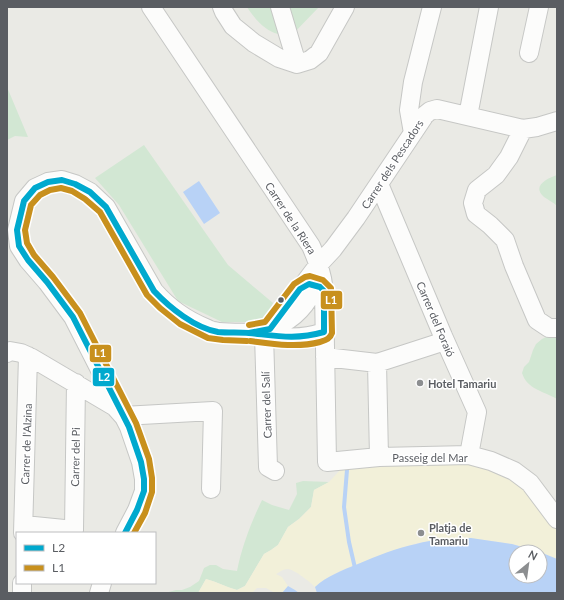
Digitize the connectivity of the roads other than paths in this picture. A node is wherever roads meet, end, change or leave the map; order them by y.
1 (151, 7) edge
2 (222, 7) edge
3 (280, 7) edge
4 (345, 7) edge
5 (432, 7) edge
6 (489, 7) edge
7 (539, 7) edge
8 (530, 53) dead end
9 (297, 64) junction
10 (468, 116) junction
11 (557, 121) edge
12 (523, 129) junction
13 (413, 134) junction
14 (380, 184) junction
15 (319, 264) junction
16 (557, 328) edge
17 (261, 332) junction
18 (324, 332) junction
19 (445, 341) junction
20 (7, 353) edge
21 (28, 356) junction
22 (325, 357) junction
23 (377, 363) junction
24 (76, 383) junction
25 (124, 416) junction
26 (469, 455) junction
27 (379, 457) junction
28 (327, 462) joint
29 (275, 471) dead end
30 (211, 489) dead end
31 (557, 519) edge
32 (23, 529) edge
33 (126, 532) edge

1 - 15 street, Carrer de la Riera
2 - 9 street
3 - 9 street
4 - 9 street
5 - 13 street
6 - 10 street
7 - 8 street
10 - 12 street, Carrer dels Pescadors
10 - 13 street, Carrer dels Pescadors
11 - 12 street, Carrer dels Pescadors
12 - 16 street
13 - 14 street, Carrer dels Pescadors
14 - 15 street, Carrer dels Pescadors
14 - 19 street, Carrer del Foraió
15 - 17 street, Carrer dels Pescadors
15 - 18 street, Carrer de la Riera
17 - 18 street
17 - 25 street
17 - 29 street, Carrer del Salí
18 - 22 street, Carrer de la Riera
19 - 23 street
19 - 26 street, Carrer del Foraió
20 - 21 street
21 - 24 street
21 - 32 street, Carrer de l'Alzina
22 - 23 street
22 - 28 street, Carrer de la Riera
23 - 27 street
24 - 25 street
24 - 32 street, Carrer del Pi
25 - 30 street
25 - 33 street
26 - 27 street, Passeig del Mar
26 - 31 street, Passeig del Mar
27 - 28 street, Passeig del Mar

